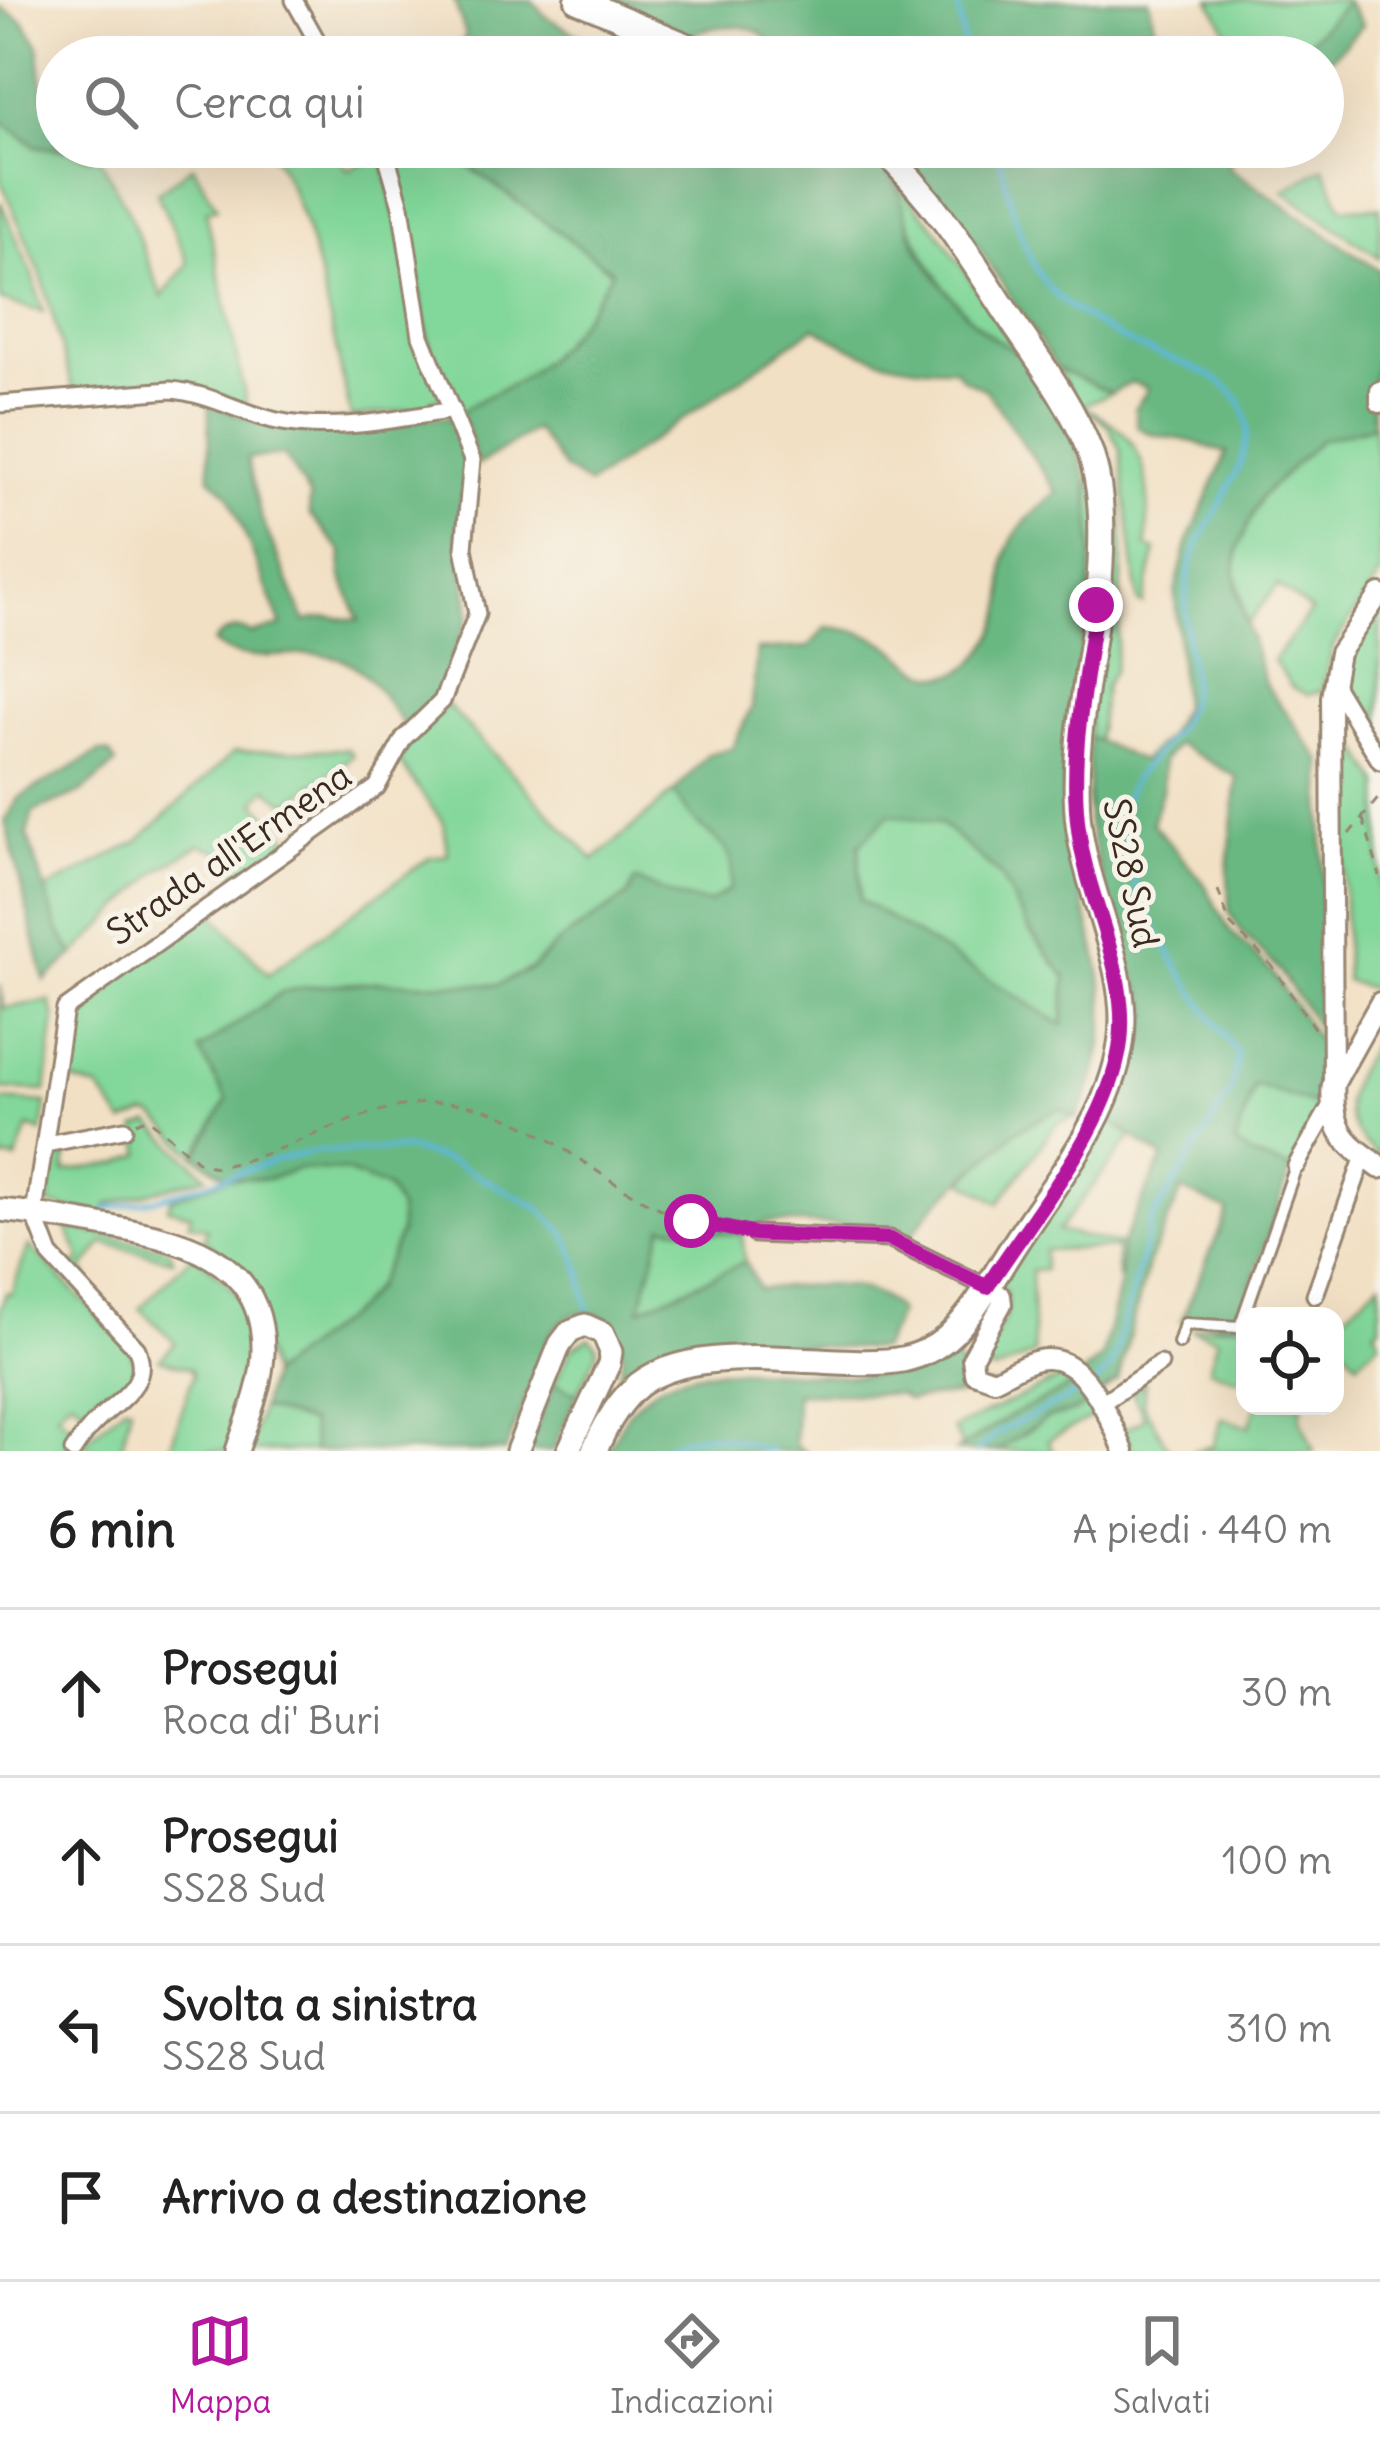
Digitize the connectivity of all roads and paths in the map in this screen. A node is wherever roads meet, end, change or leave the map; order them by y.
1 (294, 0) edge
2 (578, 0) edge
3 (314, 36) edge
4 (663, 36) edge
5 (390, 168) edge
6 (898, 168) edge
7 (1380, 391) edge
8 (0, 404) edge
9 (1380, 404) edge
10 (453, 410) junction
11 (1380, 594) edge
12 (1333, 683) junction
13 (1380, 760) edge
14 (1380, 796) edge
15 (1362, 817) junction
16 (1332, 854) junction
17 (1380, 876) edge
18 (1218, 890) dead end
19 (1380, 1002) edge
20 (1333, 1051) junction
21 (1333, 1095) junction
22 (124, 1129) joint
23 (46, 1144) junction
24 (1372, 1161) edge
25 (1296, 1166) joint
26 (0, 1210) edge
27 (34, 1213) junction
28 (755, 1234) joint
29 (987, 1287) junction
30 (1315, 1295) dead end
31 (1179, 1342) dead end
32 (1160, 1364) dead end
33 (1098, 1401) junction
34 (73, 1451) edge
35 (237, 1451) edge
36 (517, 1451) edge
37 (568, 1451) edge
38 (594, 1451) edge
39 (1124, 1451) edge

1 - 3 street
2 - 4 main road
5 - 10 street, Strada all'Ermena
6 - 29 main road, SS28 Sud
7 - 9 street
8 - 10 street
10 - 23 street, Strada all'Ermena
11 - 12 street
12 - 13 street
12 - 16 street
14 - 15 path
15 - 16 path
15 - 17 path
16 - 20 street
18 - 20 path
19 - 21 street
20 - 21 street
21 - 24 main road
21 - 25 street
22 - 23 street
22 - 28 path
23 - 27 street, Strada all'Ermena
24 - 30 street
25 - 31 street
26 - 27 main road
27 - 34 street
27 - 35 main road
28 - 29 street
29 - 33 street
29 - 38 main road, SS28 Sud
32 - 33 street
33 - 39 street
36 - 37 main road

